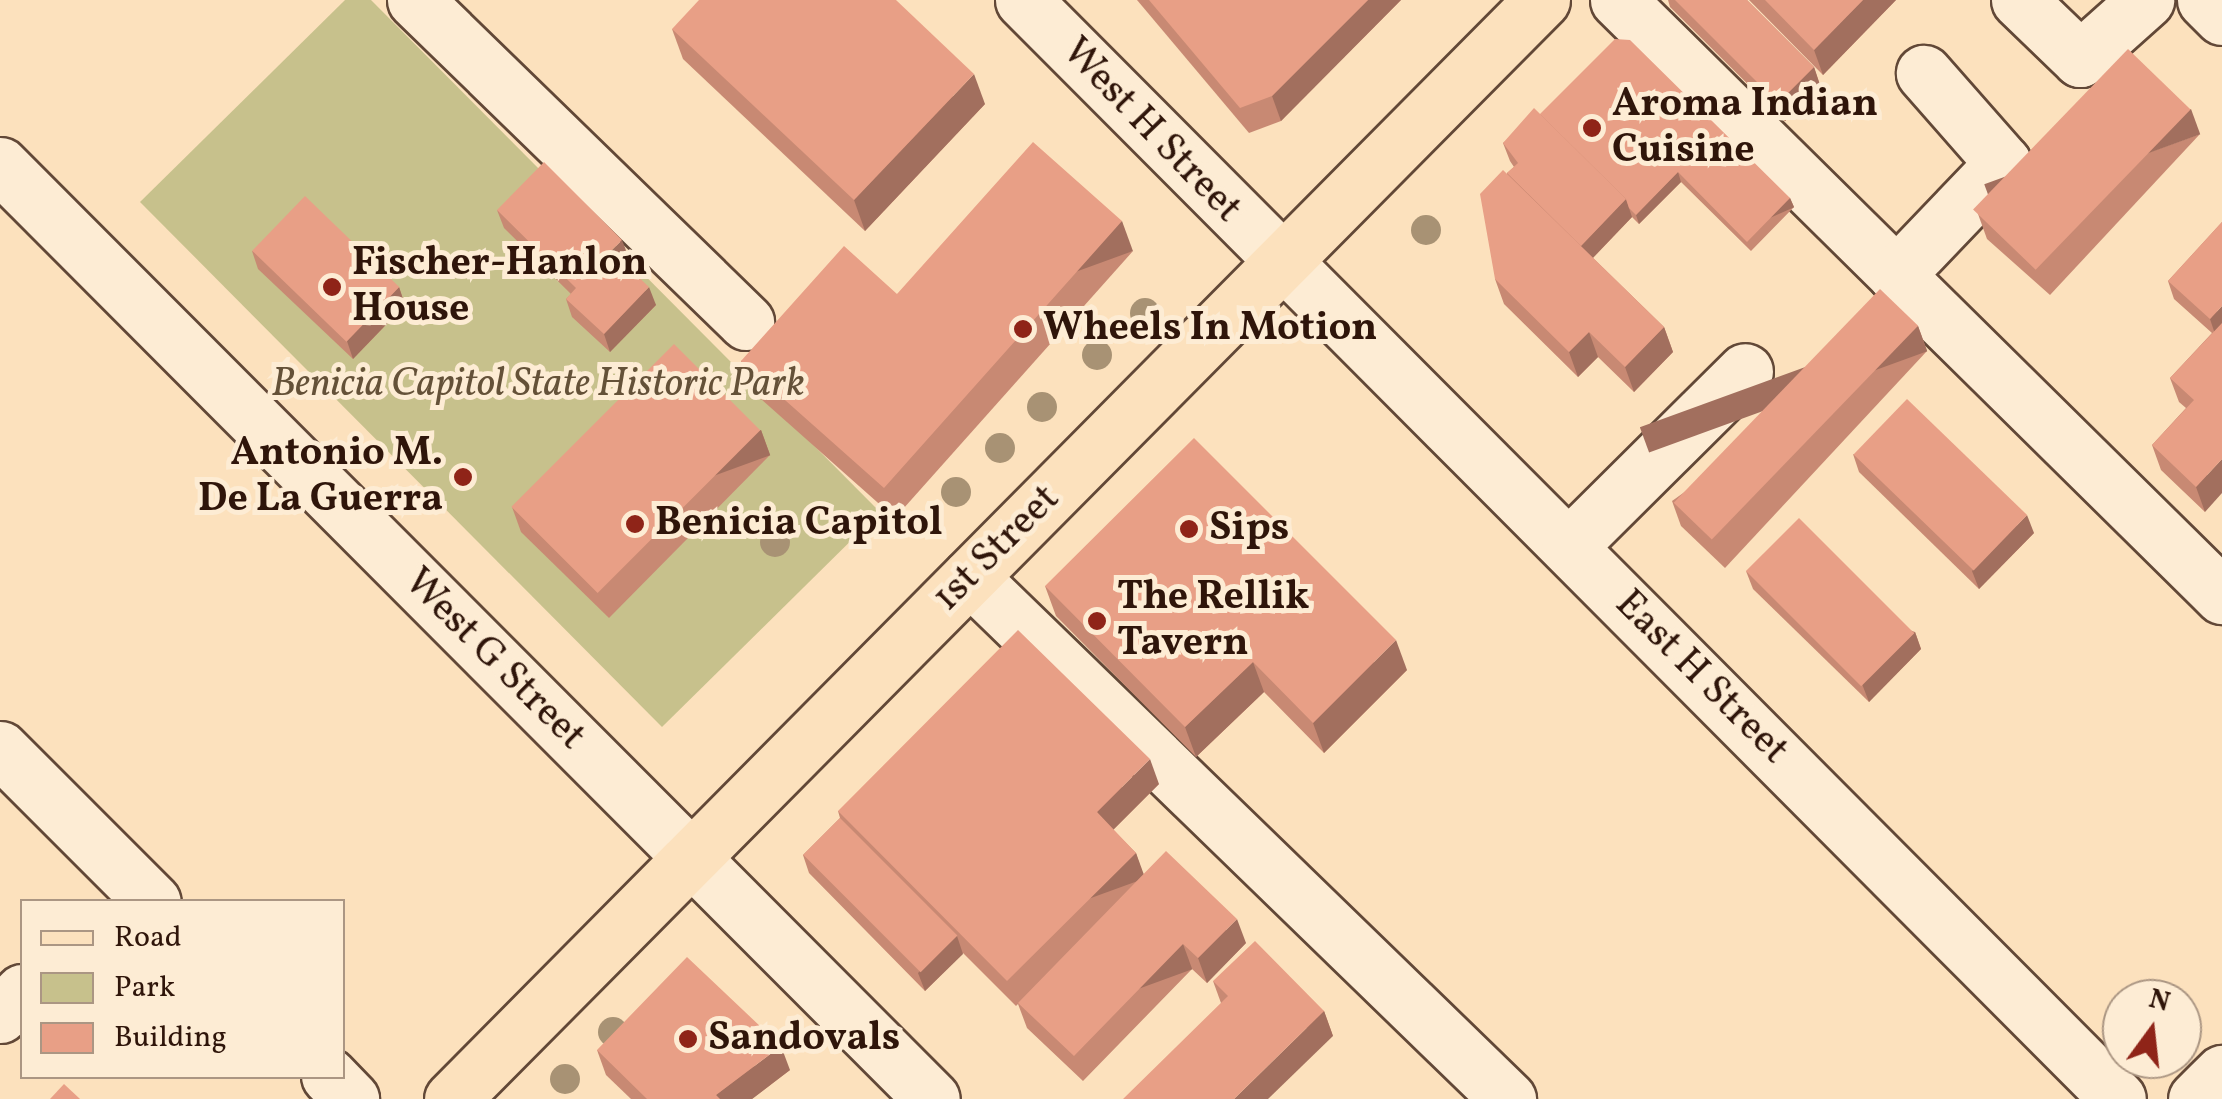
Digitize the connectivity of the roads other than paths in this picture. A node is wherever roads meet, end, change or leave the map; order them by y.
1 (415, 0) edge
2 (1023, 0) edge
3 (1542, 0) edge
4 (1618, 0) edge
5 (2019, 0) edge
6 (2146, 0) edge
7 (2205, 0) edge
8 (2222, 17) edge
9 (1924, 73) dead end
10 (0, 165) edge
11 (1279, 262) junction
12 (1896, 274) junction
13 (746, 322) dead end
14 (1745, 371) dead end
15 (1569, 546) junction
16 (970, 577) junction
17 (2222, 596) edge
18 (0, 750) edge
19 (692, 857) junction
20 (150, 899) edge
21 (20, 994) edge
22 (0, 1015) edge
23 (2222, 1073) edge
24 (332, 1079) edge
25 (352, 1099) edge
26 (452, 1099) edge
27 (932, 1099) edge
28 (1508, 1099) edge
29 (2118, 1099) edge
30 (2196, 1099) edge

1 - 13 street
2 - 11 street, West H Street
3 - 11 main road, 1st Street
4 - 12 street
5 - 6 street
7 - 8 street
9 - 12 street
10 - 19 street, West G Street
11 - 15 street, East H Street
11 - 16 main road, 1st Street
12 - 17 street
14 - 15 street
15 - 29 street, East H Street
16 - 19 main road, 1st Street
16 - 28 street
18 - 20 street
19 - 26 main road, 1st Street
19 - 27 street, West G Street
21 - 22 street
23 - 30 street
24 - 25 street

